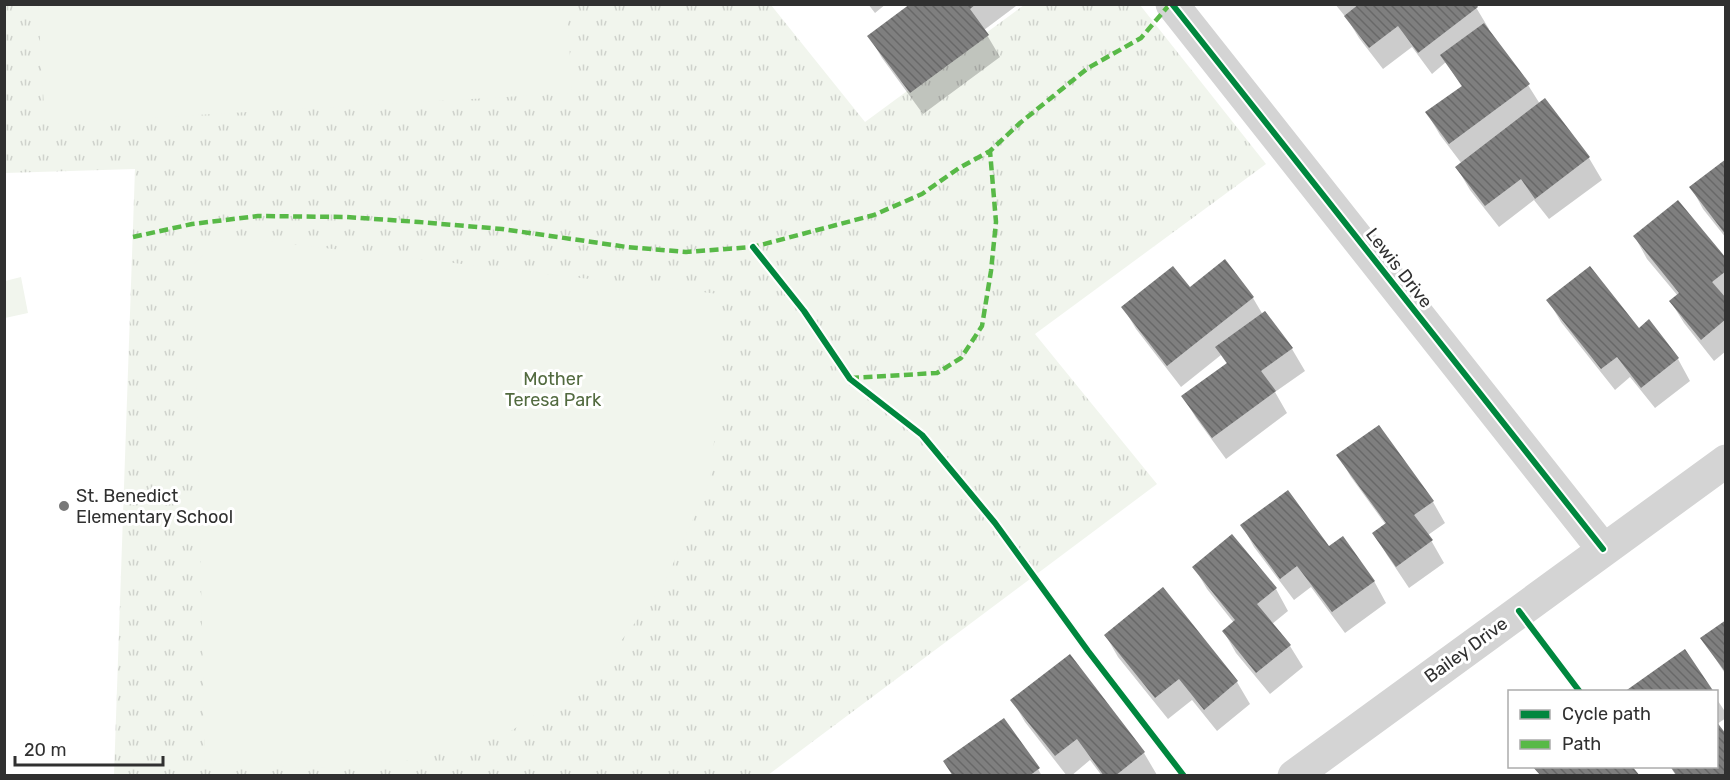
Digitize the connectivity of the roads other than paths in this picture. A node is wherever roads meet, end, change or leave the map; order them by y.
1 (1172, 4) edge
2 (1725, 460) edge
3 (1603, 549) junction
4 (1293, 776) edge

1 - 3 street, Lewis Drive
2 - 3 street, Bailey Drive
3 - 4 street, Bailey Drive

